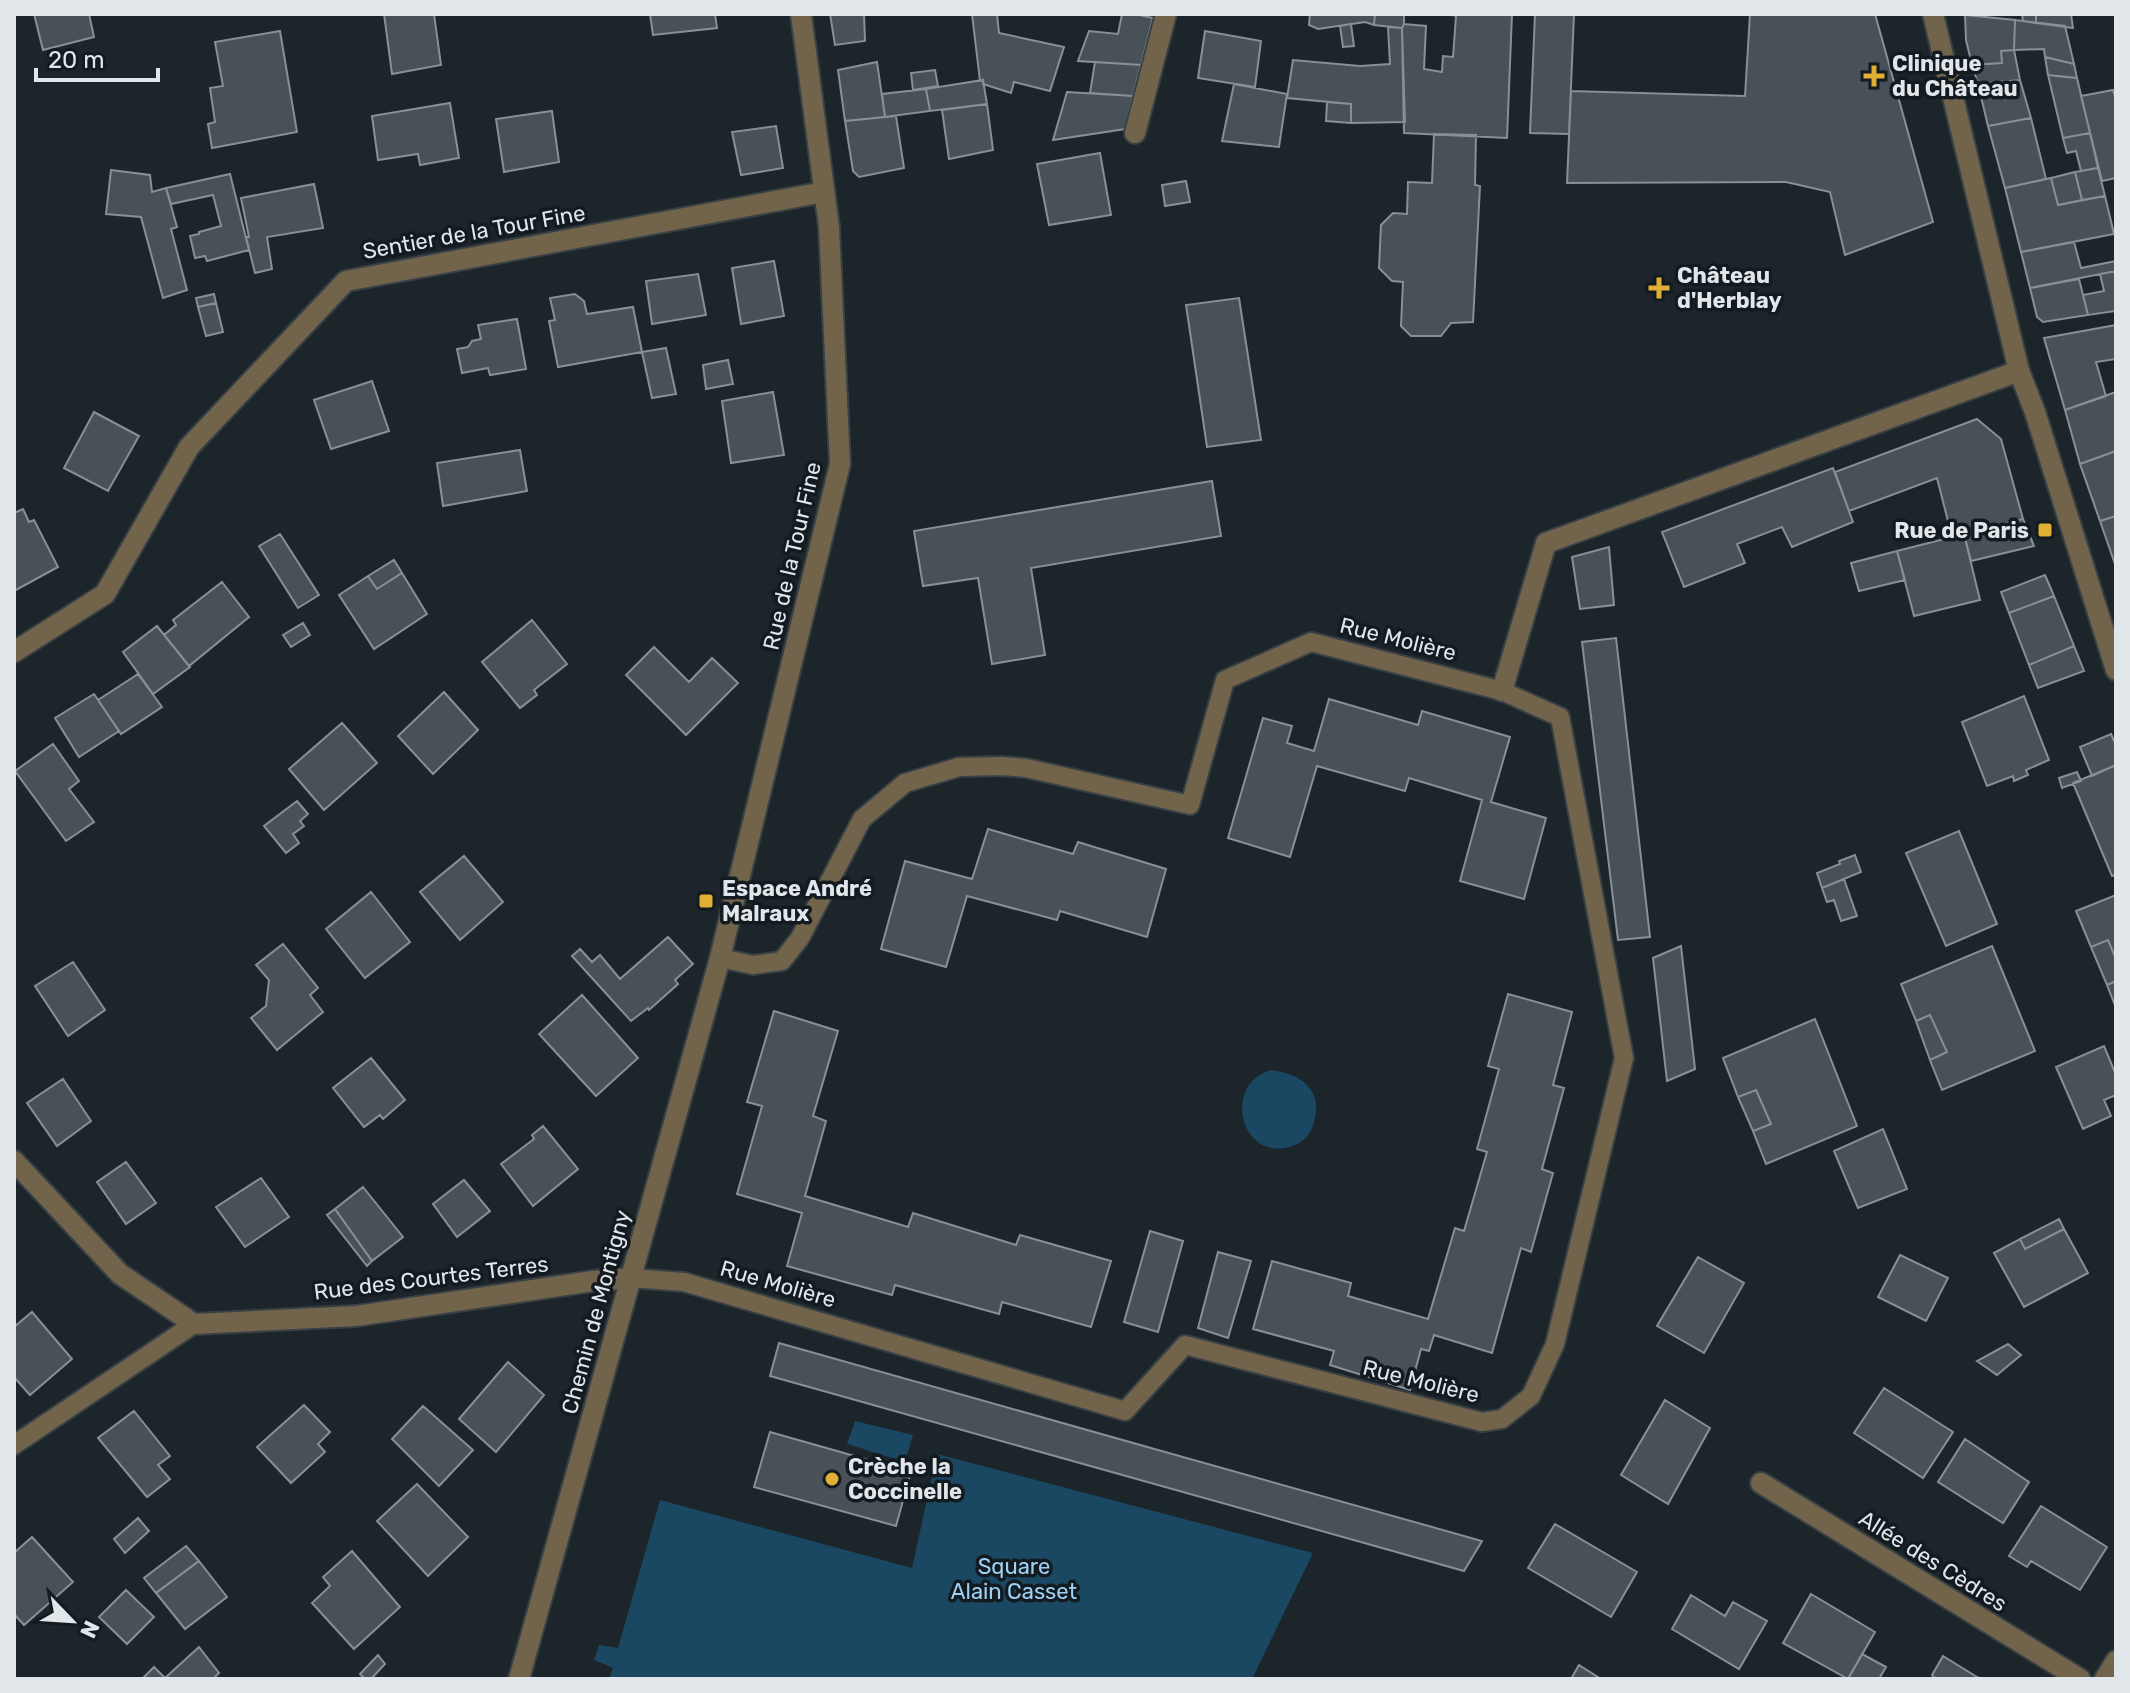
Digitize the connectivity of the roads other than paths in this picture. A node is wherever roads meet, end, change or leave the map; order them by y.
1 (801, 14) edge
2 (1166, 14) edge
3 (1933, 14) edge
4 (1135, 133) dead end
5 (824, 192) junction
6 (2019, 371) junction
7 (14, 652) edge
8 (2116, 670) edge
9 (1502, 691) junction
10 (720, 958) junction
11 (14, 1161) edge
12 (631, 1278) junction
13 (194, 1324) junction
14 (14, 1445) edge
15 (1761, 1483) dead end
16 (2116, 1661) edge
17 (519, 1679) edge
18 (2080, 1679) edge
19 (2105, 1679) edge

1 - 5 street, Rue de la Tour Fine
2 - 4 street
3 - 6 street
5 - 7 street, Sentier de la Tour Fine
5 - 10 street, Rue de la Tour Fine
6 - 8 street
6 - 9 street
9 - 10 lane, Rue Molière
9 - 12 lane, Rue Molière
10 - 12 street, Chemin de Montigny
11 - 13 street
12 - 13 street, Rue des Courtes Terres
12 - 17 street, Chemin de Montigny
13 - 14 lane
15 - 18 street, Allée des Cèdres
16 - 19 street

